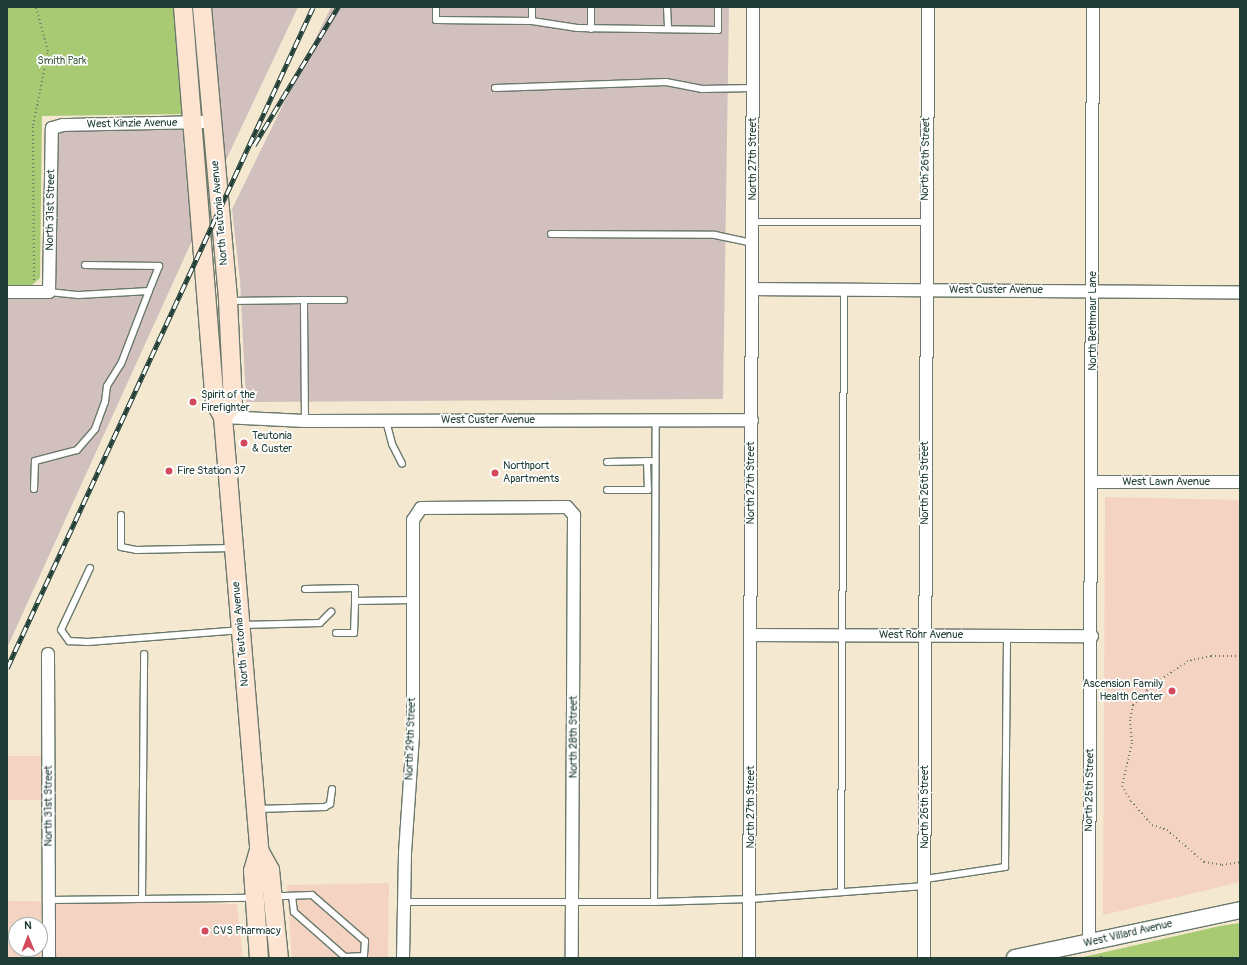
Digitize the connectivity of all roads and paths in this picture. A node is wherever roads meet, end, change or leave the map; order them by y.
1 (36, 7) edge
2 (183, 7) edge
3 (202, 7) edge
4 (436, 7) edge
5 (532, 7) edge
6 (591, 7) edge
7 (667, 7) edge
8 (718, 7) edge
9 (753, 7) edge
10 (928, 7) edge
11 (1093, 7) edge
12 (532, 21) junction
13 (591, 28) junction
14 (668, 30) junction
15 (495, 88) dead end
16 (753, 88) junction
17 (212, 122) junction
18 (194, 124) junction
19 (52, 128) joint
20 (753, 222) junction
21 (925, 222) junction
22 (551, 234) dead end
23 (752, 243) junction
24 (85, 265) dead end
25 (752, 289) junction
26 (844, 289) junction
27 (924, 290) junction
28 (1093, 290) junction
29 (149, 291) junction
30 (7, 292) edge
31 (36, 292) junction
32 (50, 292) junction
33 (1240, 292) edge
34 (219, 295) junction
35 (304, 300) junction
36 (344, 300) dead end
37 (223, 417) junction
38 (656, 420) junction
39 (752, 420) junction
40 (305, 421) junction
41 (386, 421) junction
42 (648, 461) junction
43 (656, 461) junction
44 (607, 462) dead end
45 (402, 464) dead end
46 (1093, 482) junction
47 (1240, 482) edge
48 (34, 489) dead end
49 (607, 490) dead end
50 (648, 490) junction
51 (656, 490) junction
52 (121, 515) dead end
53 (574, 515) joint
54 (234, 548) junction
55 (90, 568) dead end
56 (305, 589) dead end
57 (413, 600) junction
58 (355, 601) junction
59 (331, 612) dead end
60 (241, 627) junction
61 (336, 633) dead end
62 (751, 635) junction
63 (925, 635) junction
64 (842, 636) junction
65 (1007, 636) junction
66 (1092, 636) junction
67 (48, 654) dead end
68 (144, 654) dead end
69 (1240, 656) edge
70 (332, 789) dead end
71 (256, 809) junction
72 (1240, 862) edge
73 (925, 882) junction
74 (841, 890) junction
75 (292, 896) junction
76 (264, 897) junction
77 (142, 899) junction
78 (751, 899) junction
79 (49, 900) junction
80 (404, 902) junction
81 (654, 902) junction
82 (574, 904) junction
83 (1240, 910) edge
84 (1095, 952) edge
85 (351, 957) edge
86 (49, 958) edge
87 (259, 958) edge
88 (279, 958) edge
89 (403, 958) edge
90 (572, 958) edge
91 (749, 958) edge
92 (924, 958) edge
93 (1015, 958) edge

1 - 31 path
2 - 18 main road, North Teutonia Avenue
3 - 17 main road, North Teutonia Avenue
4 - 12 lane
5 - 12 lane
6 - 13 lane
7 - 14 lane
8 - 14 lane
9 - 16 street, North 27th Street
10 - 21 street, North 26th Street
11 - 28 street, North Bethmaur Lane
12 - 13 lane
13 - 14 lane
15 - 16 lane
16 - 20 street, North 27th Street
17 - 18 street, West Kinzie Avenue
17 - 34 main road, North Teutonia Avenue
18 - 19 street, West Kinzie Avenue
18 - 34 main road, North Teutonia Avenue
19 - 32 street, North 31st Street
20 - 21 lane
20 - 23 street, North 27th Street
21 - 27 street, North 26th Street
22 - 23 lane
23 - 25 street, North 27th Street
24 - 29 lane
25 - 26 street, West Custer Avenue
25 - 39 street, North 27th Street
26 - 27 street, West Custer Avenue
26 - 64 lane
27 - 28 street, West Custer Avenue
27 - 63 street, North 26th Street
28 - 33 street, West Custer Avenue
28 - 46 street, North Bethmaur Lane
29 - 32 lane
29 - 48 lane
30 - 31 street
31 - 32 street
34 - 35 lane
34 - 37 main road, North Teutonia Avenue
35 - 36 lane
35 - 40 lane
37 - 40 street, West Custer Avenue
37 - 54 main road, North Teutonia Avenue
38 - 39 street, West Custer Avenue
38 - 41 street, West Custer Avenue
38 - 43 lane
39 - 62 street, North 27th Street
40 - 41 street, West Custer Avenue
41 - 45 lane
42 - 43 lane
42 - 44 lane
42 - 50 lane
43 - 51 lane
46 - 47 street, West Lawn Avenue
46 - 66 street, North Bethmaur Lane
49 - 50 lane
50 - 51 lane
51 - 81 lane
52 - 54 lane
53 - 57 street, North 29th Street
53 - 82 street, North 28th Street
54 - 60 main road, North Teutonia Avenue
55 - 60 lane
56 - 58 lane
57 - 58 lane
57 - 80 street, North 29th Street
58 - 61 lane
59 - 60 lane
60 - 71 main road, North Teutonia Avenue
62 - 64 street, West Rohr Avenue
62 - 78 street, North 27th Street
63 - 64 street, West Rohr Avenue
63 - 65 street, West Rohr Avenue
63 - 73 street, North 26th Street
64 - 74 lane
65 - 66 street, West Rohr Avenue
65 - 73 lane
66 - 84 street, North 25th Street
67 - 79 street, North 31st Street
68 - 77 lane
69 - 72 path
70 - 71 lane
71 - 76 main road, North Teutonia Avenue
73 - 74 lane
73 - 92 street, North 26th Street
74 - 78 lane
75 - 76 lane
75 - 85 lane
75 - 85 lane
76 - 77 lane
76 - 87 main road, North Teutonia Avenue
76 - 88 main road, North Teutonia Avenue
77 - 79 lane
78 - 81 lane
78 - 91 street, North 27th Street
79 - 86 street, North 31st Street
80 - 82 lane
80 - 89 street, North 29th Street
81 - 82 lane
82 - 90 street, North 28th Street
83 - 84 street, West Villard Avenue
84 - 93 street, West Villard Avenue

